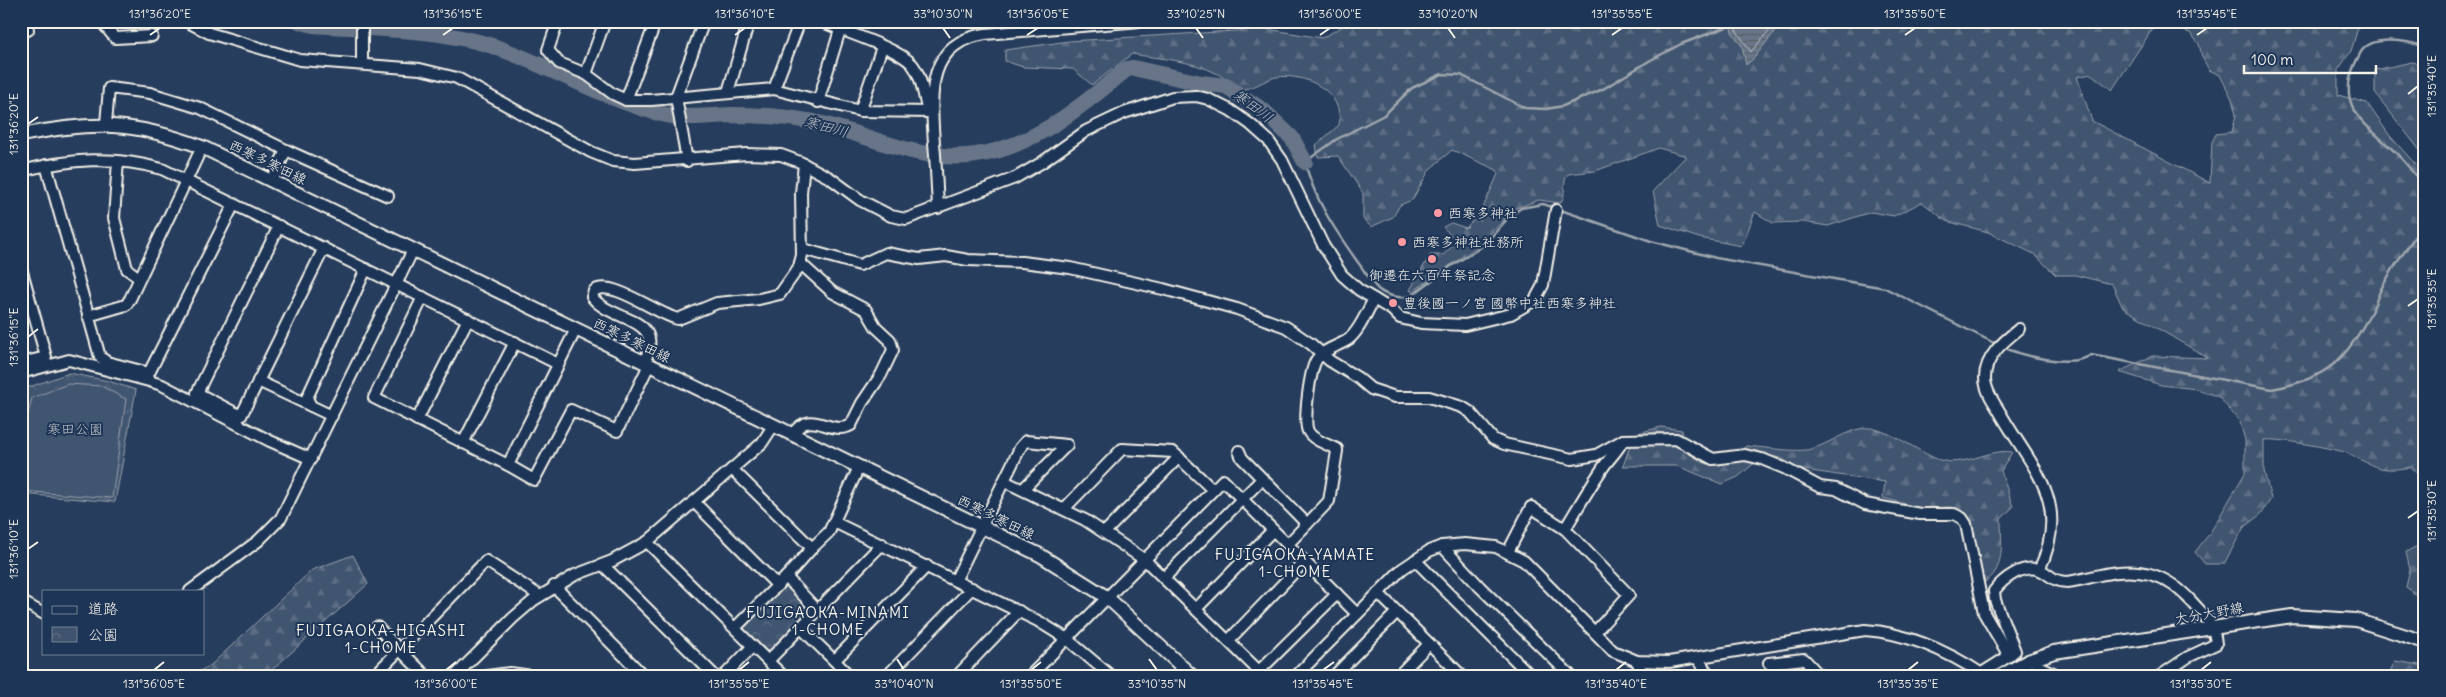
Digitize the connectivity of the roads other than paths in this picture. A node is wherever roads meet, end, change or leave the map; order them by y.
1 (27, 21) edge
2 (101, 21) edge
3 (186, 21) edge
4 (362, 21) edge
5 (557, 21) edge
6 (606, 21) edge
7 (656, 21) edge
8 (704, 21) edge
9 (749, 21) edge
10 (800, 21) edge
11 (820, 21) edge
12 (1141, 21) edge
13 (840, 30) junction
14 (21, 31) edge
15 (152, 36) dead end
16 (882, 47) junction
17 (362, 63) junction
18 (586, 74) junction
19 (774, 89) junction
20 (728, 92) junction
21 (676, 97) junction
22 (626, 100) junction
23 (818, 102) junction
24 (860, 111) junction
25 (930, 112) junction
26 (106, 124) junction
27 (21, 135) edge
28 (202, 147) junction
29 (286, 150) junction
30 (118, 161) junction
31 (687, 161) junction
32 (804, 164) junction
33 (46, 165) junction
34 (21, 171) edge
35 (187, 181) junction
36 (272, 181) junction
37 (388, 196) dead end
38 (234, 204) junction
39 (938, 208) junction
40 (1556, 210) dead end
41 (279, 226) junction
42 (324, 248) junction
43 (803, 249) junction
44 (413, 250) junction
45 (800, 263) junction
46 (21, 268) edge
47 (366, 269) junction
48 (139, 278) junction
49 (396, 284) junction
50 (423, 297) junction
51 (1374, 300) junction
52 (88, 316) junction
53 (468, 319) junction
54 (576, 329) junction
55 (2019, 329) dead end
56 (514, 342) junction
57 (1322, 354) junction
58 (21, 363) edge
59 (558, 364) junction
60 (647, 364) junction
61 (21, 373) edge
62 (258, 381) junction
63 (311, 406) junction
64 (332, 416) junction
65 (417, 420) junction
66 (773, 426) junction
67 (792, 435) junction
68 (1623, 440) junction
69 (463, 443) junction
70 (1239, 451) dead end
71 (1179, 457) junction
72 (311, 459) junction
73 (508, 465) junction
74 (859, 468) junction
75 (732, 469) junction
76 (1262, 479) junction
77 (1004, 481) junction
78 (1023, 489) junction
79 (1213, 490) junction
80 (1242, 499) junction
81 (694, 502) junction
82 (1064, 510) junction
83 (834, 522) junction
84 (1307, 524) junction
85 (981, 527) junction
86 (1565, 529) junction
87 (1274, 530) junction
88 (1105, 532) junction
89 (647, 542) junction
90 (882, 544) junction
91 (1288, 544) junction
92 (1442, 546) junction
93 (812, 548) junction
94 (1508, 552) junction
95 (1145, 560) junction
96 (1415, 560) junction
97 (1305, 561) junction
98 (603, 565) junction
99 (927, 566) junction
100 (2039, 570) junction
101 (786, 577) junction
102 (1164, 578) junction
103 (956, 579) junction
104 (777, 585) junction
105 (554, 586) junction
106 (972, 588) junction
107 (191, 590) edge
108 (1378, 593) junction
109 (1337, 594) junction
110 (540, 596) junction
111 (1108, 598) junction
112 (21, 601) edge
113 (1196, 608) junction
114 (818, 610) junction
115 (1019, 612) junction
116 (1397, 612) junction
117 (42, 613) edge
118 (1357, 614) junction
119 (377, 627) dead end
120 (734, 628) junction
121 (801, 628) junction
122 (2215, 628) junction
123 (1596, 632) junction
124 (1067, 639) junction
125 (1229, 640) junction
126 (2425, 642) edge
127 (1429, 644) junction
128 (753, 646) junction
129 (399, 650) junction
130 (2009, 656) junction
131 (1697, 658) junction
132 (2035, 658) junction
133 (835, 660) junction
134 (768, 661) junction
135 (1638, 661) junction
136 (1262, 673) edge
137 (1106, 674) edge
138 (1460, 675) edge
139 (1984, 675) edge
140 (374, 676) edge
141 (426, 676) edge
142 (455, 676) edge
143 (487, 676) edge
144 (532, 676) edge
145 (644, 676) edge
146 (714, 676) edge
147 (724, 676) edge
148 (783, 676) edge
149 (850, 676) edge
150 (887, 676) edge
151 (957, 676) edge
152 (1030, 676) edge
153 (1192, 676) edge
154 (1296, 676) edge
155 (1334, 676) edge
156 (1398, 676) edge
157 (1531, 676) edge
158 (1571, 676) edge
159 (1643, 676) edge
160 (1710, 676) edge
161 (1782, 676) edge
162 (1820, 676) edge
163 (2000, 676) edge
164 (2060, 676) edge
165 (2160, 676) edge

1 - 14 street
2 - 15 street
3 - 17 street
4 - 17 street
5 - 18 street
6 - 18 street
7 - 22 street
8 - 21 street
9 - 20 street
10 - 19 street
11 - 13 street
12 - 25 street
13 - 16 street
13 - 23 street
16 - 24 street
16 - 25 street
17 - 31 street
18 - 22 street
19 - 20 street
19 - 23 street
20 - 21 street
21 - 22 street
21 - 31 street
23 - 24 street
24 - 25 street
25 - 39 street
26 - 27 main road, 西寒多寒田線
26 - 28 main road, 西寒多寒田線
26 - 29 street
28 - 35 street
28 - 36 main road, 西寒多寒田線
29 - 36 street
29 - 37 street
30 - 33 street
30 - 35 street
30 - 48 street
31 - 32 street
32 - 39 street
32 - 43 street
33 - 34 street
33 - 52 street
35 - 38 street
35 - 48 street
36 - 44 main road, 西寒多寒田線
38 - 41 street
38 - 52 street
39 - 51 street
40 - 51 street
41 - 42 street
41 - 62 street
42 - 47 street
42 - 62 street
43 - 45 street
43 - 57 street
44 - 49 street
44 - 54 main road, 西寒多寒田線
45 - 60 street
45 - 67 street
46 - 58 street
47 - 49 street
47 - 63 street
48 - 52 street
49 - 50 street
49 - 64 street
50 - 53 street
50 - 65 street
51 - 57 street
53 - 56 street
53 - 65 street
54 - 59 street
54 - 60 main road, 西寒多寒田線
55 - 100 street
56 - 59 street
56 - 69 street
57 - 68 street
57 - 84 street
59 - 73 street
60 - 66 main road, 西寒多寒田線
60 - 73 street
61 - 72 street
62 - 63 street
63 - 64 street
64 - 72 street
65 - 69 street
66 - 67 main road, 西寒多寒田線
66 - 75 street
67 - 74 main road, 西寒多寒田線
68 - 86 street
68 - 130 street
69 - 73 street
70 - 76 street
71 - 79 street
71 - 82 street
71 - 88 street
72 - 107 street
74 - 83 street
74 - 85 main road, 西寒多寒田線
75 - 81 street
75 - 93 street
76 - 80 street
76 - 84 street
77 - 78 street
77 - 78 street
77 - 85 street
78 - 82 street
79 - 80 street
79 - 95 street
80 - 87 street
80 - 102 street
81 - 89 street
81 - 104 street
82 - 88 street
83 - 90 street
83 - 93 street
84 - 91 street
85 - 103 street
85 - 111 main road, 西寒多寒田線
86 - 94 street
86 - 123 street
87 - 91 street
87 - 113 street
88 - 95 street
89 - 98 street
89 - 120 street
90 - 99 street
90 - 114 street
91 - 97 street
92 - 94 street
92 - 96 street
92 - 158 street
93 - 101 street
94 - 123 street
95 - 102 street
95 - 111 street
96 - 108 street
96 - 157 street
97 - 109 street
97 - 125 street
98 - 105 street
98 - 146 street
99 - 103 street
99 - 133 street
100 - 122 street
100 - 130 street
101 - 104 street
101 - 114 street
102 - 113 street
103 - 106 street
104 - 120 street
105 - 110 street
105 - 145 street
106 - 115 street
106 - 150 street
108 - 116 street
108 - 118 street
109 - 118 street
109 - 136 street
110 - 129 street
110 - 142 street
111 - 124 street
111 - 153 main road, 西寒多寒田線
112 - 117 street
113 - 125 street
114 - 121 street
115 - 124 street
115 - 151 street
116 - 127 street
116 - 155 street
118 - 154 street
119 - 129 street
120 - 128 street
121 - 133 street
121 - 134 street
122 - 126 main road, 大分大野線
122 - 132 main road, 大分大野線
122 - 165 street
123 - 135 street
124 - 137 street
124 - 152 street
125 - 136 street
127 - 138 street
127 - 156 street
128 - 134 street
128 - 147 street
129 - 140 street
129 - 141 street
130 - 139 street
131 - 135 street
131 - 139 street
131 - 160 street
132 - 163 main road, 大分大野線
132 - 164 street
133 - 149 street
134 - 148 street
135 - 159 street
143 - 144 street
161 - 162 street

